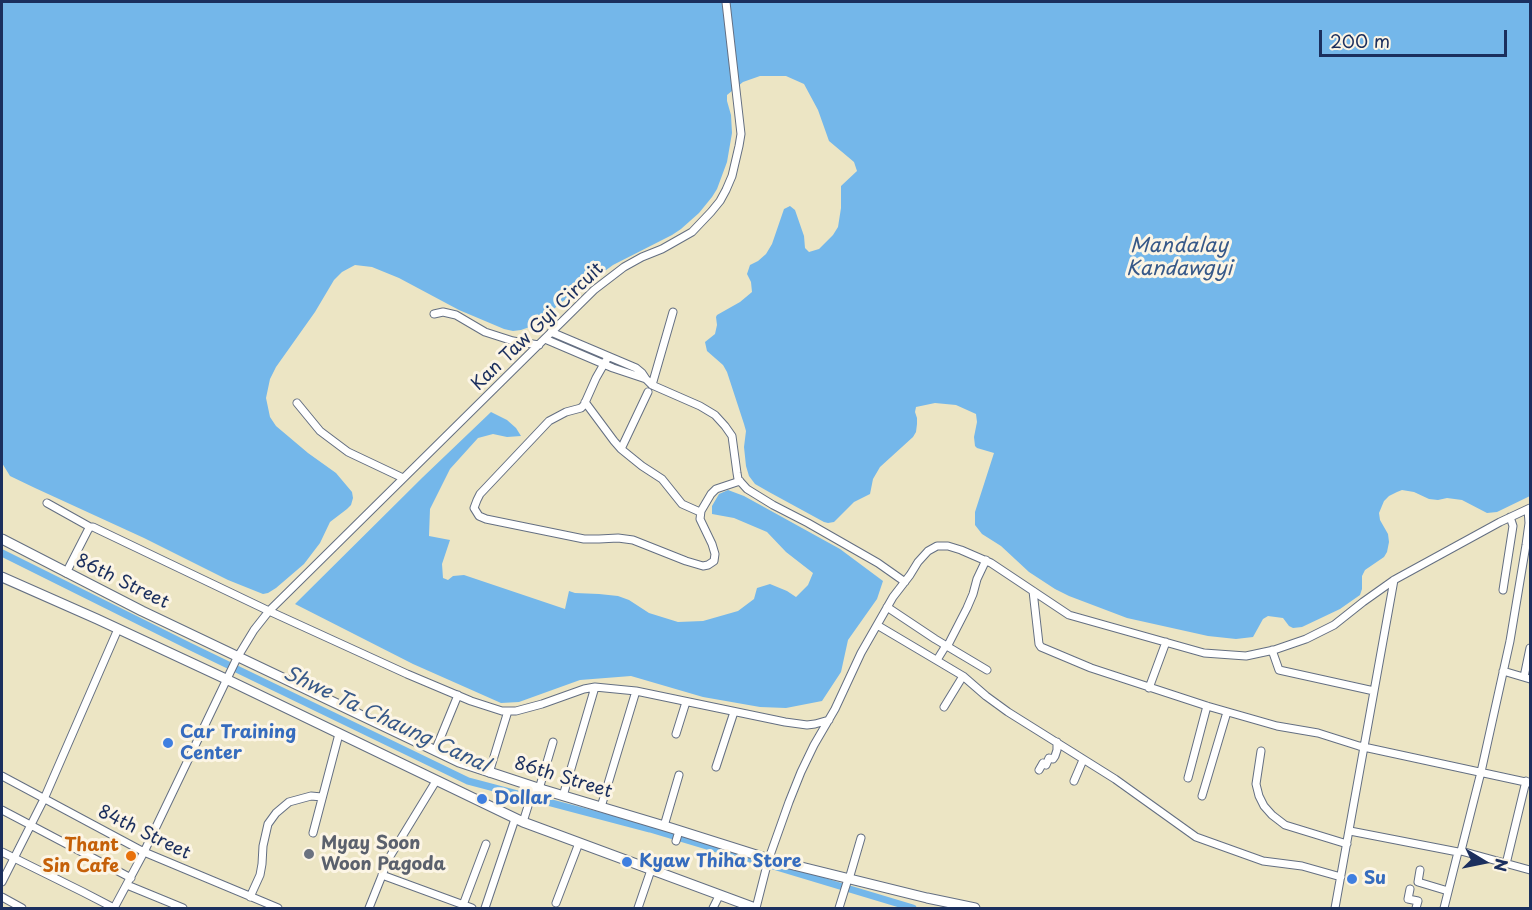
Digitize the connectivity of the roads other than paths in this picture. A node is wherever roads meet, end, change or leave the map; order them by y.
1 (726, 2) edge
2 (673, 312) dead end
3 (434, 314) dead end
4 (551, 332) junction
5 (542, 342) junction
6 (606, 360) junction
7 (650, 388) junction
8 (585, 402) junction
9 (297, 403) dead end
10 (621, 449) junction
11 (403, 478) junction
12 (740, 481) junction
13 (48, 503) dead end
14 (1529, 508) edge
15 (700, 512) junction
16 (1510, 517) junction
17 (90, 527) junction
18 (2, 539) edge
19 (1528, 546) edge
20 (986, 560) junction
21 (66, 573) junction
22 (2, 577) edge
23 (1394, 580) junction
24 (904, 582) junction
25 (1503, 590) dead end
26 (1033, 591) junction
27 (887, 607) junction
28 (269, 611) junction
29 (877, 625) junction
30 (118, 629) junction
31 (1166, 642) junction
32 (948, 645) junction
33 (1530, 648) edge
34 (1272, 650) junction
35 (238, 657) junction
36 (937, 660) junction
37 (987, 670) dead end
38 (1503, 671) junction
39 (963, 676) junction
40 (227, 678) junction
41 (1527, 678) edge
42 (595, 687) junction
43 (1149, 688) junction
44 (636, 691) junction
45 (1374, 691) junction
46 (458, 695) junction
47 (686, 702) junction
48 (1207, 706) junction
49 (944, 707) dead end
50 (508, 711) junction
51 (734, 712) junction
52 (1227, 712) junction
53 (829, 720) junction
54 (339, 734) junction
55 (676, 734) dead end
56 (553, 742) dead end
57 (1057, 742) junction
58 (1364, 747) junction
59 (435, 751) junction
60 (1260, 751) dead end
61 (1083, 760) junction
62 (716, 767) dead end
63 (1039, 770) dead end
64 (489, 772) junction
65 (1481, 772) junction
66 (2, 776) edge
67 (678, 776) dead end
68 (1188, 778) dead end
69 (436, 781) junction
70 (1074, 781) dead end
71 (1528, 782) edge
72 (534, 792) junction
73 (563, 796) junction
74 (1202, 796) dead end
75 (322, 797) junction
76 (44, 800) junction
77 (601, 807) junction
78 (2, 810) edge
79 (519, 820) junction
80 (32, 825) junction
81 (664, 826) junction
82 (1350, 831) junction
83 (313, 833) dead end
84 (861, 838) dead end
85 (579, 843) junction
86 (486, 844) dead end
87 (1347, 844) junction
88 (1459, 851) junction
89 (2, 852) edge
90 (144, 852) junction
91 (14, 859) junction
92 (768, 860) junction
93 (1506, 864) junction
94 (651, 870) junction
95 (1420, 870) dead end
96 (1530, 870) edge
97 (382, 875) junction
98 (1341, 877) junction
99 (129, 881) junction
100 (848, 881) junction
101 (2, 882) edge
102 (1410, 889) dead end
103 (1449, 891) junction
104 (719, 896) junction
105 (2, 897) edge
106 (250, 897) junction
107 (556, 903) dead end
108 (463, 905) junction
109 (963, 907) edge
110 (116, 908) edge
111 (22, 909) edge
112 (183, 909) edge
113 (278, 909) edge
114 (369, 909) edge
115 (472, 909) edge
116 (486, 909) edge
117 (638, 909) edge
118 (713, 909) edge
119 (755, 909) edge
120 (839, 909) edge
121 (975, 909) edge
122 (1335, 909) edge
123 (1416, 909) edge
124 (1444, 909) edge

1 - 4 street, Kan Taw Gyi Circuit
2 - 7 street
3 - 5 street
4 - 5 street, Kan Taw Gyi Circuit
4 - 6 street
5 - 6 street
5 - 11 street, Kan Taw Gyi Circuit
6 - 7 street
6 - 8 street
7 - 10 street
7 - 12 street
8 - 10 street
8 - 15 street
9 - 11 street
10 - 15 street
11 - 28 street, Kan Taw Gyi Circuit
12 - 15 street
12 - 24 street
13 - 17 street
14 - 16 street
14 - 19 street
16 - 23 street
16 - 25 street
17 - 21 street
17 - 28 street
18 - 21 main road, 86th Street
19 - 38 street
20 - 24 street
20 - 26 street
20 - 32 street
21 - 35 main road, 86th Street
22 - 30 main road
23 - 34 street
23 - 45 street
24 - 27 street
26 - 31 street
26 - 43 street
27 - 29 street
27 - 32 street
28 - 35 street, Kan Taw Gyi Circuit
28 - 46 street
29 - 36 street
29 - 53 street
30 - 40 main road
30 - 76 street
31 - 34 street
31 - 43 street
32 - 36 street
32 - 37 street
33 - 41 street
34 - 45 street
35 - 40 street, Kan Taw Gyi Circuit
35 - 59 main road, 86th Street
36 - 39 street
38 - 41 street
38 - 65 street
39 - 49 street
39 - 57 street
40 - 54 main road
40 - 90 street, Kan Taw Gyi Circuit
42 - 44 street
42 - 50 street
42 - 73 street
43 - 48 street
44 - 47 street
44 - 77 street
45 - 58 street
46 - 50 street
46 - 59 street
47 - 51 street
47 - 55 street
48 - 52 street
48 - 68 street
50 - 64 street
51 - 53 street
51 - 62 street
52 - 58 street
52 - 74 street
53 - 92 street
54 - 69 main road
54 - 75 street
56 - 72 street
57 - 61 street
57 - 63 street
58 - 65 street
58 - 82 street
59 - 64 main road, 86th Street
60 - 87 street
61 - 70 street
61 - 98 street
64 - 72 main road, 86th Street
65 - 71 street
65 - 88 street
66 - 76 street, 84th Street
67 - 81 street
69 - 79 main road
69 - 97 street
71 - 93 street
72 - 73 main road, 86th Street
72 - 79 street
73 - 77 main road, 86th Street
75 - 83 street
75 - 106 street
76 - 80 street
76 - 90 street, 84th Street
77 - 81 main road, 86th Street
78 - 80 street
79 - 85 main road
79 - 116 street
80 - 91 street
80 - 99 street
81 - 92 main road, 86th Street
82 - 87 street
82 - 88 street
84 - 100 street
85 - 94 main road
85 - 107 street
86 - 108 street
87 - 98 street
88 - 93 street
88 - 103 street
89 - 91 street
90 - 99 street, Kan Taw Gyi Circuit
90 - 106 street, 84th Street
91 - 101 street
91 - 110 street
92 - 100 main road, 86th Street
92 - 119 street
93 - 96 street
94 - 104 main road
94 - 117 street
95 - 103 street
97 - 108 street
97 - 114 street
98 - 122 street
99 - 110 street, Kan Taw Gyi Circuit
99 - 112 street
100 - 109 main road, 86th Street
100 - 120 street
102 - 123 street
103 - 124 street
104 - 118 street
104 - 119 main road
105 - 111 street
106 - 113 street, 84th Street
108 - 115 street
109 - 121 main road, 86th Street

